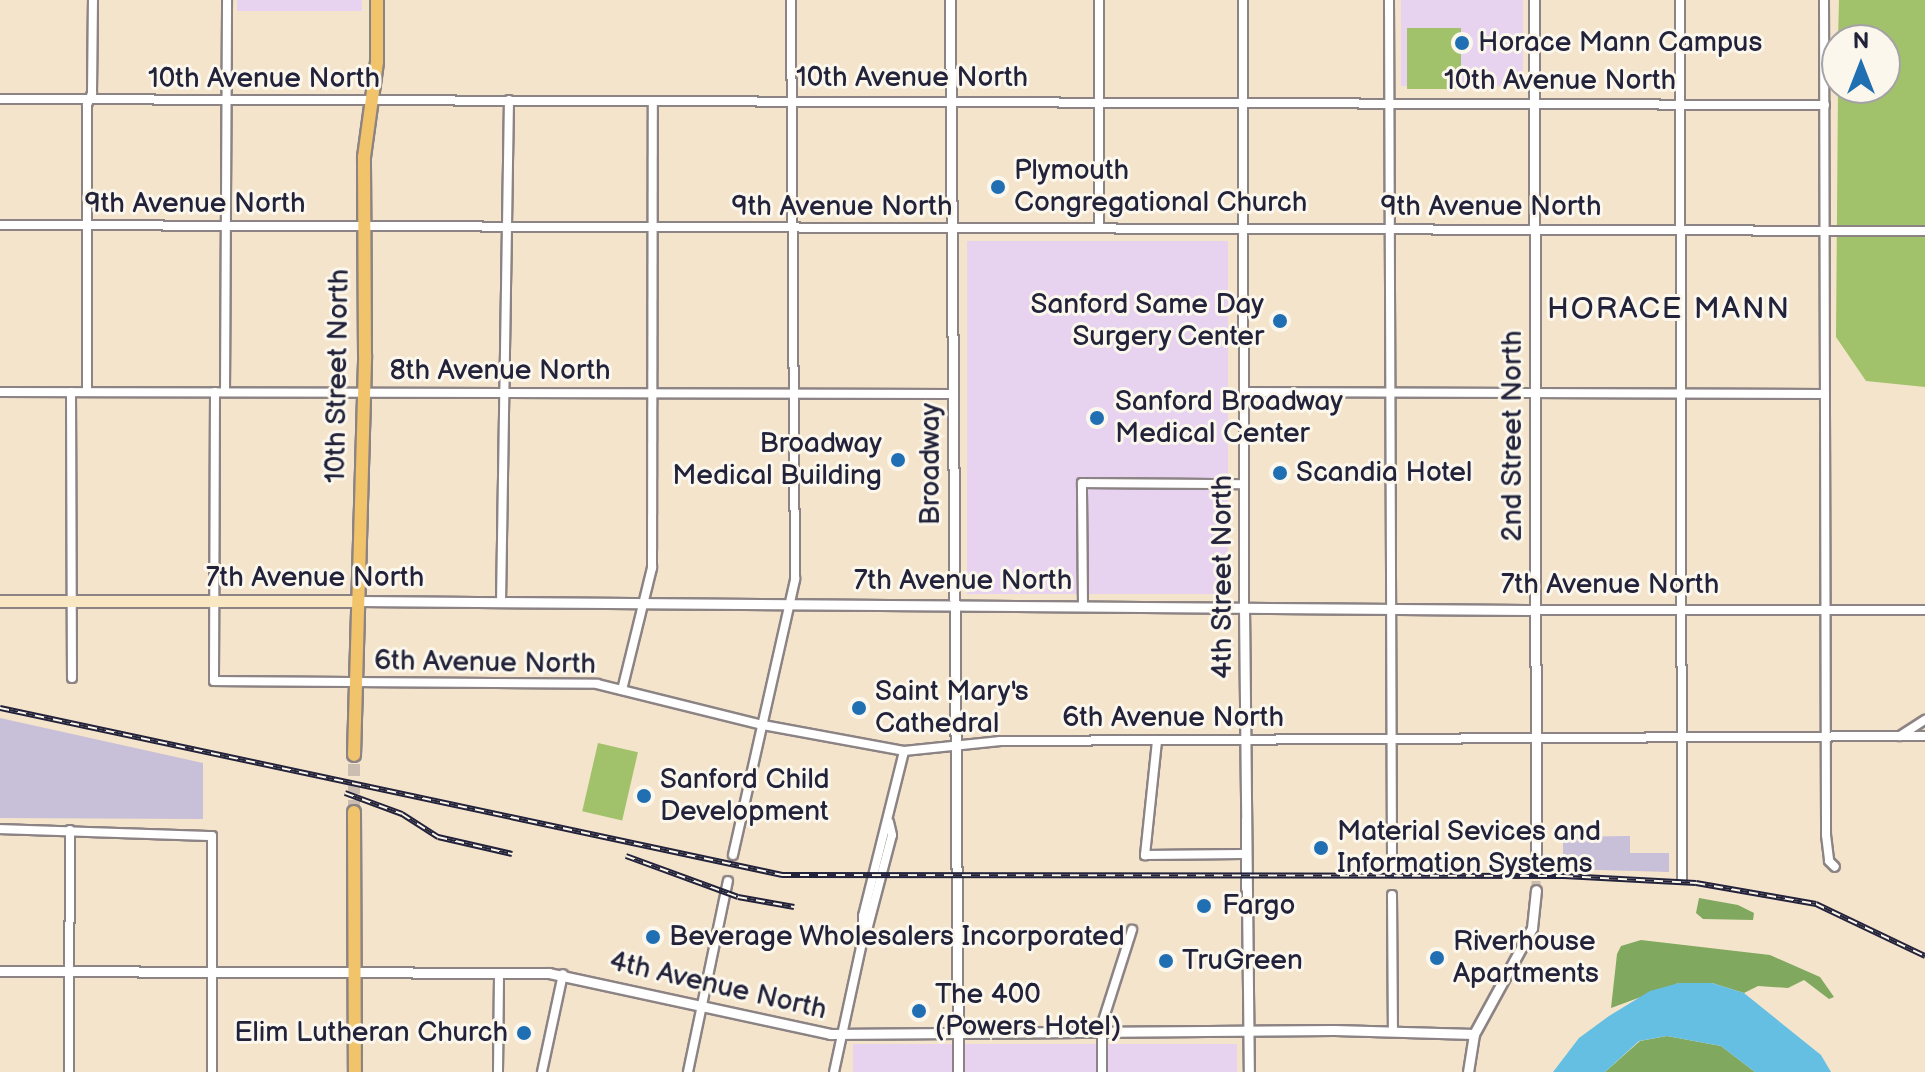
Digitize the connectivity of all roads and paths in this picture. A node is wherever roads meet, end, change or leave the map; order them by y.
1 (93, 0) edge
2 (227, 0) edge
3 (377, 0) edge
4 (791, 0) edge
5 (950, 0) edge
6 (1099, 0) edge
7 (1243, 0) edge
8 (1389, 0) edge
9 (1534, 0) edge
10 (1680, 0) edge
11 (1824, 0) edge
12 (0, 99) edge
13 (791, 99) junction
14 (89, 100) junction
15 (509, 100) junction
16 (226, 101) junction
17 (371, 101) junction
18 (653, 101) junction
19 (949, 102) junction
20 (1099, 102) junction
21 (1244, 102) junction
22 (1389, 103) junction
23 (1534, 103) junction
24 (1680, 104) junction
25 (1825, 105) junction
26 (0, 225) edge
27 (225, 225) junction
28 (87, 226) junction
29 (365, 226) junction
30 (510, 228) junction
31 (950, 228) junction
32 (1099, 228) junction
33 (653, 229) junction
34 (1244, 229) junction
35 (1389, 229) junction
36 (790, 230) junction
37 (1534, 230) junction
38 (1681, 230) junction
39 (1823, 231) junction
40 (1925, 231) edge
41 (0, 392) edge
42 (71, 392) junction
43 (87, 392) junction
44 (215, 392) junction
45 (225, 392) junction
46 (504, 392) junction
47 (1244, 392) junction
48 (1391, 392) junction
49 (363, 393) junction
50 (652, 393) junction
51 (1535, 393) junction
52 (1681, 393) junction
53 (952, 394) junction
54 (1825, 394) junction
55 (792, 395) junction
56 (1244, 484) junction
57 (0, 601) edge
58 (71, 601) junction
59 (358, 601) junction
60 (215, 602) junction
61 (501, 603) junction
62 (644, 604) junction
63 (791, 604) junction
64 (1083, 606) junction
65 (954, 607) junction
66 (1244, 607) junction
67 (1391, 609) junction
68 (1681, 609) junction
69 (1536, 610) junction
70 (1826, 610) junction
71 (1925, 610) edge
72 (72, 678) dead end
73 (357, 682) junction
74 (622, 690) junction
75 (1925, 720) edge
76 (763, 725) junction
77 (1827, 736) junction
78 (1900, 736) junction
79 (1925, 736) edge
80 (1682, 737) junction
81 (1534, 738) junction
82 (1391, 740) junction
83 (1157, 741) junction
84 (1246, 741) junction
85 (954, 745) junction
86 (904, 751) junction
87 (354, 755) tunnel mouth
88 (354, 812) tunnel mouth
89 (1247, 818) junction
90 (0, 829) edge
91 (70, 830) junction
92 (1242, 854) junction
93 (733, 855) dead end
94 (1835, 867) dead end
95 (1536, 871) tunnel mouth
96 (1392, 872) dead end
97 (1682, 879) dead end
98 (728, 881) dead end
99 (1536, 890) tunnel mouth
100 (1248, 895) junction
101 (1392, 895) dead end
102 (1132, 930) dead end
103 (0, 971) edge
104 (70, 972) junction
105 (212, 973) junction
106 (499, 973) junction
107 (356, 974) junction
108 (563, 974) junction
109 (701, 1006) junction
110 (1393, 1030) junction
111 (1249, 1031) junction
112 (957, 1032) junction
113 (1102, 1032) junction
114 (842, 1034) junction
115 (1474, 1034) junction
116 (69, 1072) edge
117 (212, 1072) edge
118 (355, 1072) edge
119 (498, 1072) edge
120 (542, 1072) edge
121 (688, 1072) edge
122 (834, 1072) edge
123 (958, 1072) edge
124 (1102, 1072) edge
125 (1249, 1072) edge
126 (1468, 1072) edge

1 - 14 street
2 - 16 street
3 - 17 main road, 10th Street North
4 - 13 street
5 - 19 street, Broadway
6 - 20 street
7 - 21 street, 4th Street North
8 - 22 street
9 - 23 street, 2nd Street North
10 - 24 street
11 - 25 street
12 - 14 street, 10th Avenue North
13 - 18 street, 10th Avenue North
13 - 19 street, 10th Avenue North
13 - 36 street
14 - 16 street, 10th Avenue North
14 - 28 street
15 - 17 street, 10th Avenue North
15 - 18 street, 10th Avenue North
15 - 30 street
16 - 17 street, 10th Avenue North
16 - 27 street
17 - 29 main road, 10th Street North
18 - 33 street
19 - 20 street, 10th Avenue North
19 - 31 street, Broadway
20 - 21 street, 10th Avenue North
20 - 32 street
21 - 22 street, 10th Avenue North
21 - 34 street, 4th Street North
22 - 23 street, 10th Avenue North
22 - 35 street
23 - 24 street, 10th Avenue North
23 - 37 street, 2nd Street North
24 - 25 street, 10th Avenue North
24 - 38 street
25 - 39 street
26 - 28 street, 9th Avenue North
27 - 28 street, 9th Avenue North
27 - 29 street, 9th Avenue North
27 - 45 street
28 - 43 street
29 - 30 street, 9th Avenue North
29 - 49 main road, 10th Street North
30 - 33 street, 9th Avenue North
30 - 46 street
31 - 32 street, 9th Avenue North
31 - 36 street, 9th Avenue North
31 - 53 street, Broadway
32 - 34 street, 9th Avenue North
33 - 36 street, 9th Avenue North
33 - 50 street
34 - 35 street, 9th Avenue North
34 - 47 street, 4th Street North
35 - 37 street, 9th Avenue North
35 - 48 street
36 - 55 street
37 - 38 street, 9th Avenue North
37 - 51 street, 2nd Street North
38 - 39 street, 9th Avenue North
38 - 52 street
39 - 40 street, 9th Avenue North
39 - 54 street
41 - 42 street, 8th Avenue North
42 - 43 street, 8th Avenue North
42 - 58 street
43 - 44 street, 8th Avenue North
44 - 45 street, 8th Avenue North
44 - 60 street
45 - 49 street, 8th Avenue North
46 - 49 street, 8th Avenue North
46 - 50 street, 8th Avenue North
46 - 61 street
47 - 48 street
47 - 56 street, 4th Street North
48 - 51 street
48 - 67 street
49 - 59 main road, 10th Street North
50 - 55 street, 8th Avenue North
50 - 62 street
51 - 52 street
51 - 69 street, 2nd Street North
52 - 54 street
52 - 68 street
53 - 55 street, 8th Avenue North
53 - 65 street, Broadway
54 - 70 street
55 - 63 street
56 - 64 street
56 - 66 street, 4th Street North
57 - 58 main road, 7th Avenue North
58 - 60 main road, 7th Avenue North
58 - 72 street
59 - 60 main road, 7th Avenue North
59 - 61 street, 7th Avenue North
59 - 73 main road, 10th Street North
60 - 73 street, 6th Avenue North
61 - 62 street, 7th Avenue North
62 - 63 street, 7th Avenue North
62 - 74 street
63 - 65 street, 7th Avenue North
63 - 76 street
64 - 65 street, 7th Avenue North
64 - 66 street, 7th Avenue North
65 - 85 street, Broadway
66 - 67 street, 7th Avenue North
66 - 84 street, 4th Street North
67 - 69 street, 7th Avenue North
67 - 82 street
68 - 69 street, 7th Avenue North
68 - 70 street, 7th Avenue North
68 - 80 street
69 - 81 street, 2nd Street North
70 - 71 street, 7th Avenue North
70 - 77 street
73 - 74 street, 6th Avenue North
73 - 87 main road, 10th Street North
74 - 76 street, 6th Avenue North
75 - 78 street
76 - 86 street, 6th Avenue North
76 - 93 street
77 - 78 street, 6th Avenue North
77 - 80 street, 6th Avenue North
77 - 94 street
78 - 79 street, 6th Avenue North
80 - 81 street, 6th Avenue North
80 - 97 street
81 - 82 street, 6th Avenue North
81 - 95 street, 2nd Street North
82 - 84 street, 6th Avenue North
82 - 96 street
83 - 84 street, 6th Avenue North
83 - 85 street, 6th Avenue North
83 - 92 street
84 - 89 street, 4th Street North
85 - 86 street, 6th Avenue North
85 - 112 street, Broadway
86 - 114 street
88 - 107 main road
89 - 92 street, 4th Street North
89 - 100 street, 4th Street North
90 - 91 street
91 - 104 street
91 - 105 street
92 - 100 street, 4th Street North
98 - 109 street
99 - 115 street
100 - 111 street, 4th Street North
101 - 110 street
102 - 113 street
103 - 104 street, 4th Avenue North
104 - 105 street, 4th Avenue North
104 - 116 street
105 - 107 street, 4th Avenue North
105 - 117 street
106 - 107 street, 4th Avenue North
106 - 108 street, 4th Avenue North
106 - 119 street
107 - 118 main road
108 - 109 street, 4th Avenue North
108 - 120 street
109 - 114 street, 4th Avenue North
109 - 121 street
110 - 111 street, 4th Avenue North
110 - 115 street, 4th Avenue North
111 - 113 street, 4th Avenue North
111 - 125 street, 4th Street North
112 - 113 street, 4th Avenue North
112 - 114 street, 4th Avenue North
112 - 123 street, Broadway
113 - 124 street
114 - 122 street
115 - 126 street

